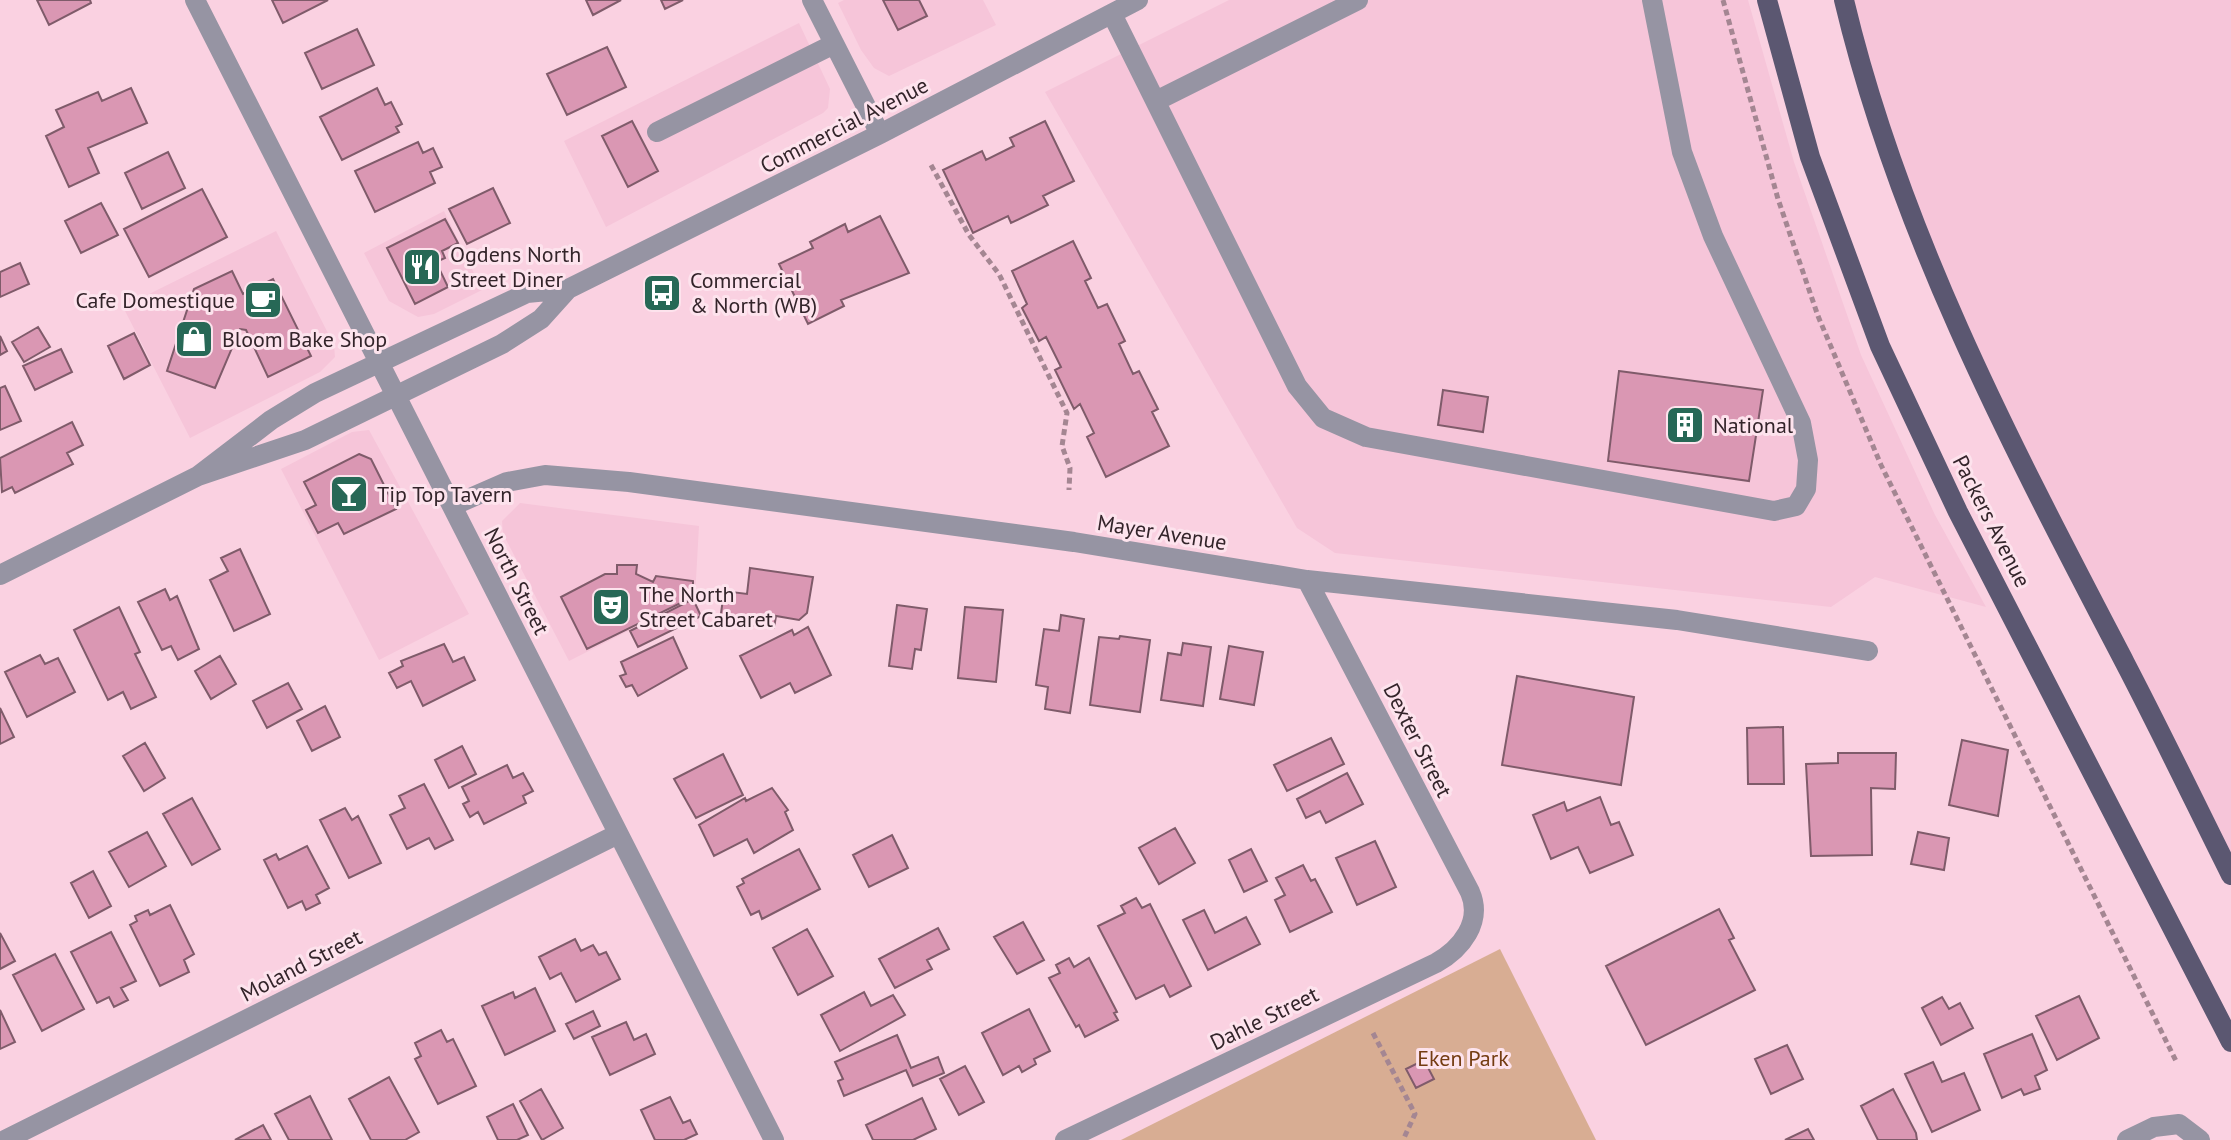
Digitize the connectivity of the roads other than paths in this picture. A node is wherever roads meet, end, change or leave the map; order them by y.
1 (195, 0) edge
2 (812, 0) edge
3 (1138, 0) edge
4 (1358, 0) edge
5 (1652, 0) edge
6 (1767, 0) edge
7 (1844, 0) edge
8 (1112, 14) junction
9 (834, 44) junction
10 (1156, 101) junction
11 (657, 132) dead end
12 (880, 134) junction
13 (568, 289) junction
14 (378, 363) junction
15 (395, 395) junction
16 (198, 476) junction
17 (452, 506) junction
18 (0, 575) edge
19 (1307, 580) junction
20 (1868, 651) dead end
21 (618, 834) junction
22 (2231, 875) edge
23 (1471, 924) joint
24 (2231, 1042) edge
25 (5, 1140) edge
26 (774, 1140) edge
27 (1065, 1140) edge
28 (2127, 1140) edge
29 (2200, 1140) edge

1 - 14 street, North Street
2 - 9 street
3 - 8 street, Commercial Avenue
4 - 10 street
5 - 10 street
6 - 24 main road, Packers Avenue
7 - 22 main road
8 - 10 street
8 - 12 street, Commercial Avenue
9 - 11 street
9 - 12 street
12 - 13 street, Commercial Avenue
13 - 14 street, Commercial Avenue
13 - 15 street, Commercial Avenue
14 - 15 street, North Street
14 - 16 street, Commercial Avenue
15 - 16 street, Commercial Avenue
15 - 17 street, North Street
16 - 18 street, Commercial Avenue
17 - 19 street, Mayer Avenue
17 - 21 street, North Street
19 - 20 street, Mayer Avenue
19 - 23 street, Dexter Street
21 - 25 street, Moland Street
21 - 26 street, North Street
23 - 27 street, Dahle Street
28 - 29 street

